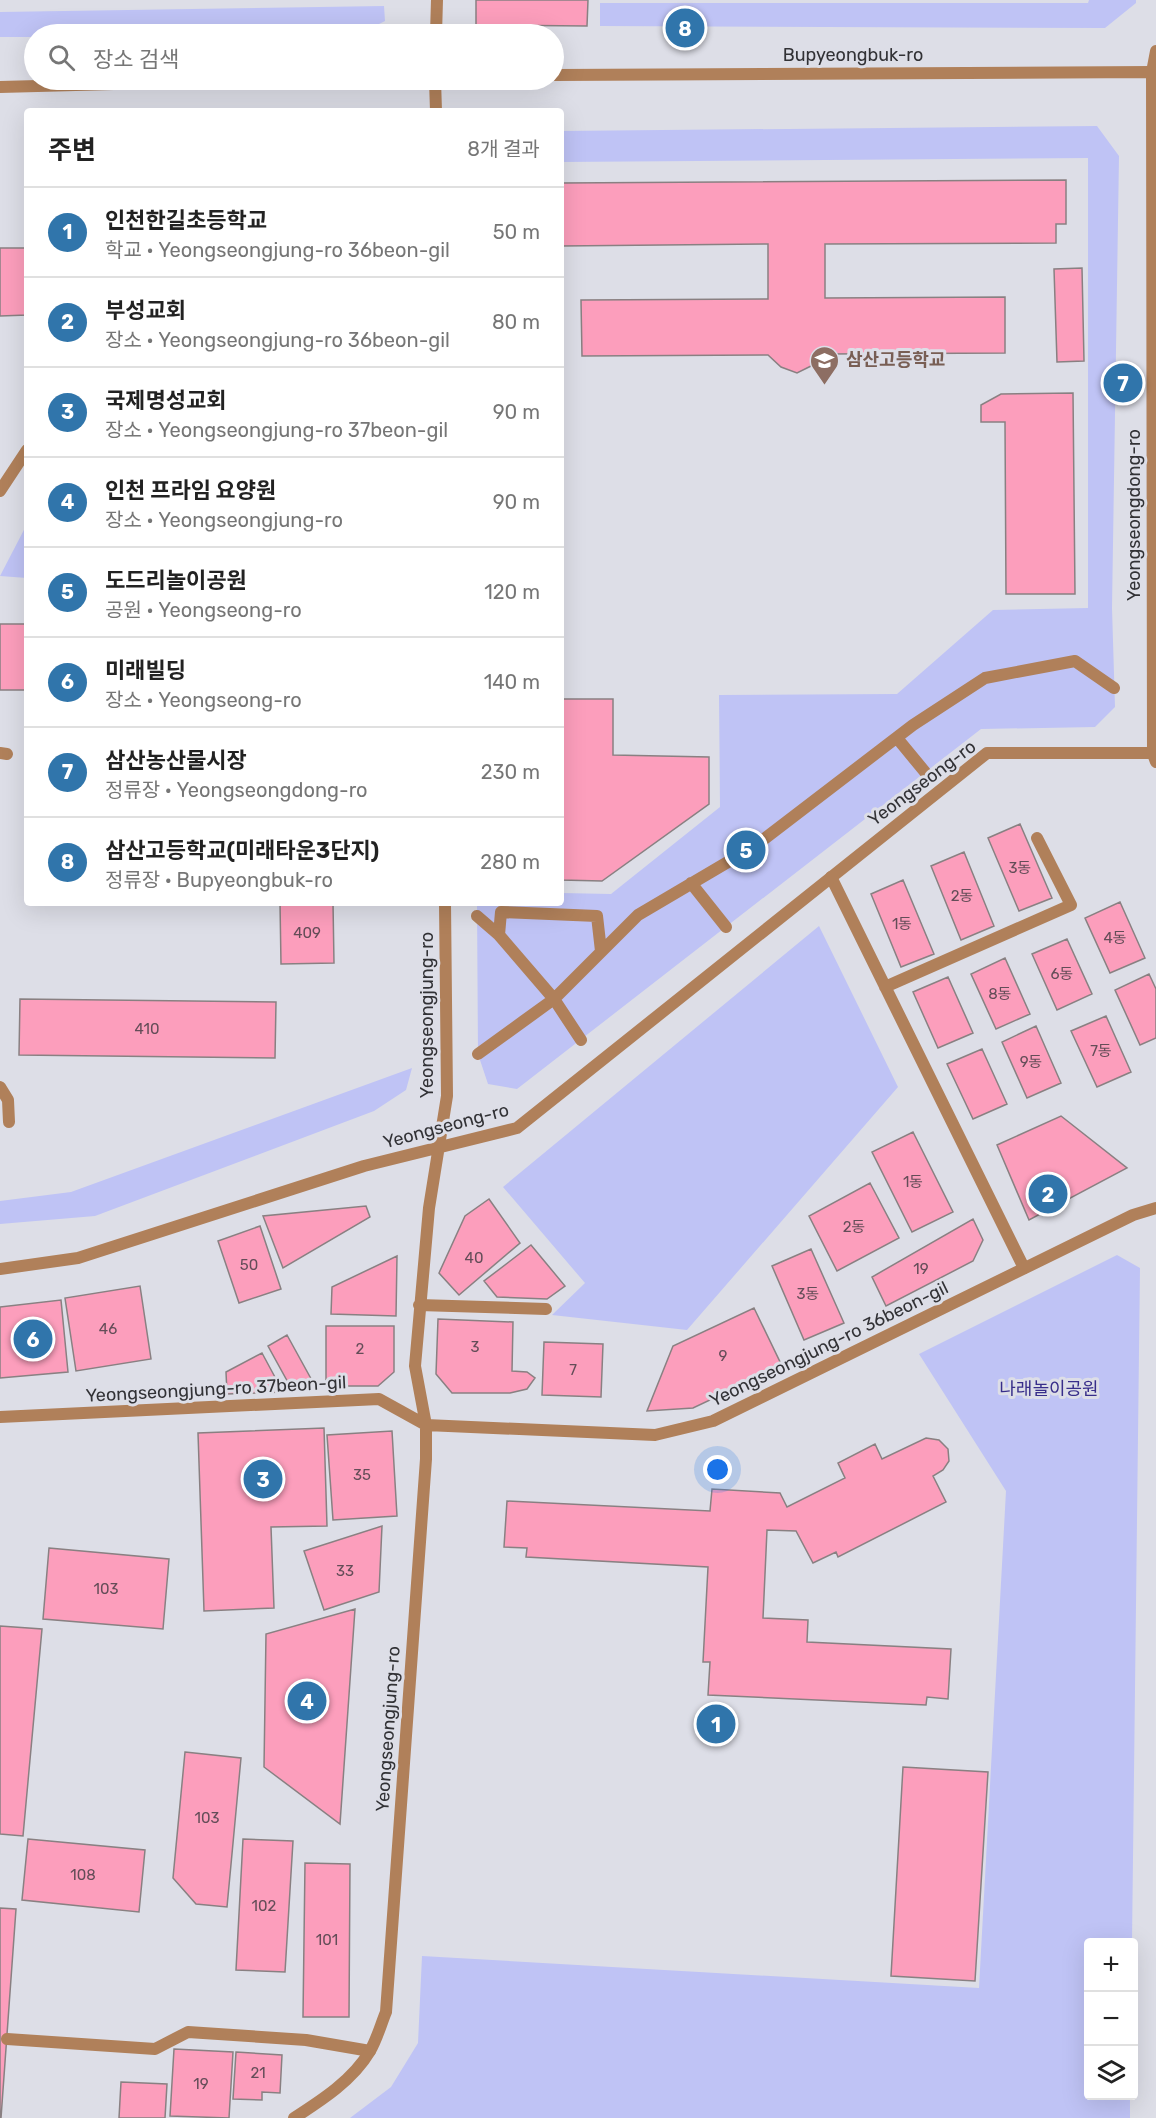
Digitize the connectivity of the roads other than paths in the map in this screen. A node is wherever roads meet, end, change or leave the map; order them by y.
1 (437, 0) edge
2 (436, 24) edge
3 (1156, 51) edge
4 (1152, 72) junction
5 (564, 75) edge
6 (24, 86) edge
7 (0, 87) edge
8 (435, 90) edge
9 (436, 108) edge
10 (24, 455) edge
11 (0, 491) edge
12 (1154, 657) edge
13 (1114, 688) dead end
14 (897, 738) junction
15 (1155, 756) edge
16 (925, 772) dead end
17 (1037, 838) dead end
18 (831, 877) junction
19 (691, 883) junction
20 (445, 906) edge
21 (477, 916) dead end
22 (726, 927) dead end
23 (499, 935) junction
24 (601, 951) junction
25 (885, 987) junction
26 (554, 999) junction
27 (581, 1040) dead end
28 (478, 1054) dead end
29 (0, 1087) edge
30 (9, 1122) dead end
31 (438, 1147) junction
32 (1156, 1208) edge
33 (1024, 1268) junction
34 (0, 1269) edge
35 (419, 1305) junction
36 (546, 1309) dead end
37 (0, 1417) edge
38 (426, 1425) junction
39 (7, 2039) dead end
40 (370, 2051) junction
41 (294, 2118) edge

1 - 2 street
3 - 4 street, Yeongseongdong-ro
4 - 5 street, Bupyeongbuk-ro
4 - 12 street, Yeongseongdong-ro
6 - 7 street
8 - 9 street
10 - 11 street
12 - 15 street, Yeongseongdong-ro
13 - 14 street
14 - 16 street
14 - 19 street
15 - 18 street, Yeongseong-ro
17 - 25 street
18 - 25 street
18 - 31 street, Yeongseong-ro
19 - 22 street
19 - 24 street
20 - 31 street, Yeongseongjung-ro
21 - 23 street
23 - 24 street
23 - 26 street
24 - 26 street
25 - 33 street
26 - 27 street
26 - 28 street
29 - 30 street
31 - 34 street, Yeongseong-ro
31 - 35 street, Yeongseongjung-ro
32 - 33 street, Yeongseongjung-ro 36beon-gil
33 - 38 street, Yeongseongjung-ro 36beon-gil
35 - 36 street
35 - 38 street, Yeongseongjung-ro
37 - 38 street, Yeongseongjung-ro 37beon-gil
38 - 40 street, Yeongseongjung-ro
39 - 40 street
40 - 41 street, Yeongseongjung-ro

